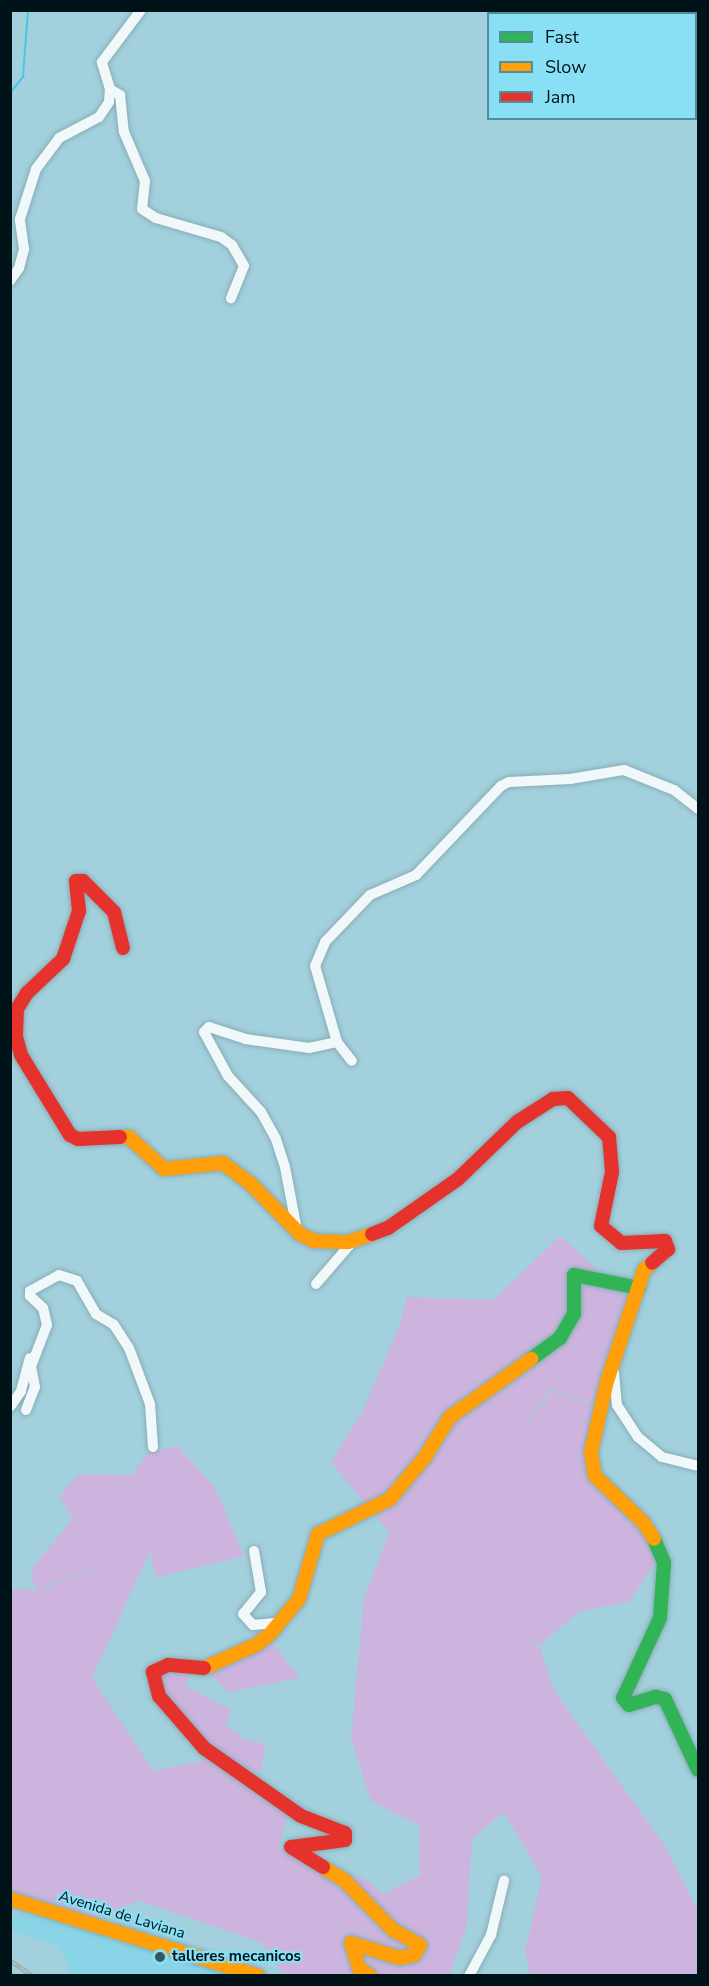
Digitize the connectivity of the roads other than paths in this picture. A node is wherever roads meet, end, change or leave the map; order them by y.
1 (141, 10) edge
2 (110, 89) junction
3 (10, 280) edge
4 (231, 298) dead end
5 (699, 809) edge
6 (123, 948) dead end
7 (337, 1042) junction
8 (352, 1061) dead end
9 (297, 1230) junction
10 (354, 1240) junction
11 (316, 1284) dead end
12 (639, 1288) junction
13 (30, 1350) dead end
14 (615, 1357) junction
15 (31, 1363) junction
16 (10, 1407) edge
17 (26, 1410) dead end
18 (153, 1447) dead end
19 (699, 1466) edge
20 (254, 1551) dead end
21 (278, 1623) junction
22 (699, 1770) edge
23 (504, 1881) dead end
24 (10, 1899) edge
25 (258, 1976) edge
26 (370, 1976) edge
27 (469, 1976) edge

1 - 2 street
2 - 3 street
2 - 4 street
5 - 7 street
6 - 9 street
7 - 8 street
7 - 9 street
9 - 10 street
10 - 11 street
10 - 12 street
12 - 14 street
12 - 21 street
13 - 15 street
14 - 19 street
14 - 22 street
15 - 16 street
15 - 17 street
15 - 18 street
20 - 21 street
21 - 26 street
23 - 27 street
24 - 25 street, Avenida de Laviana

